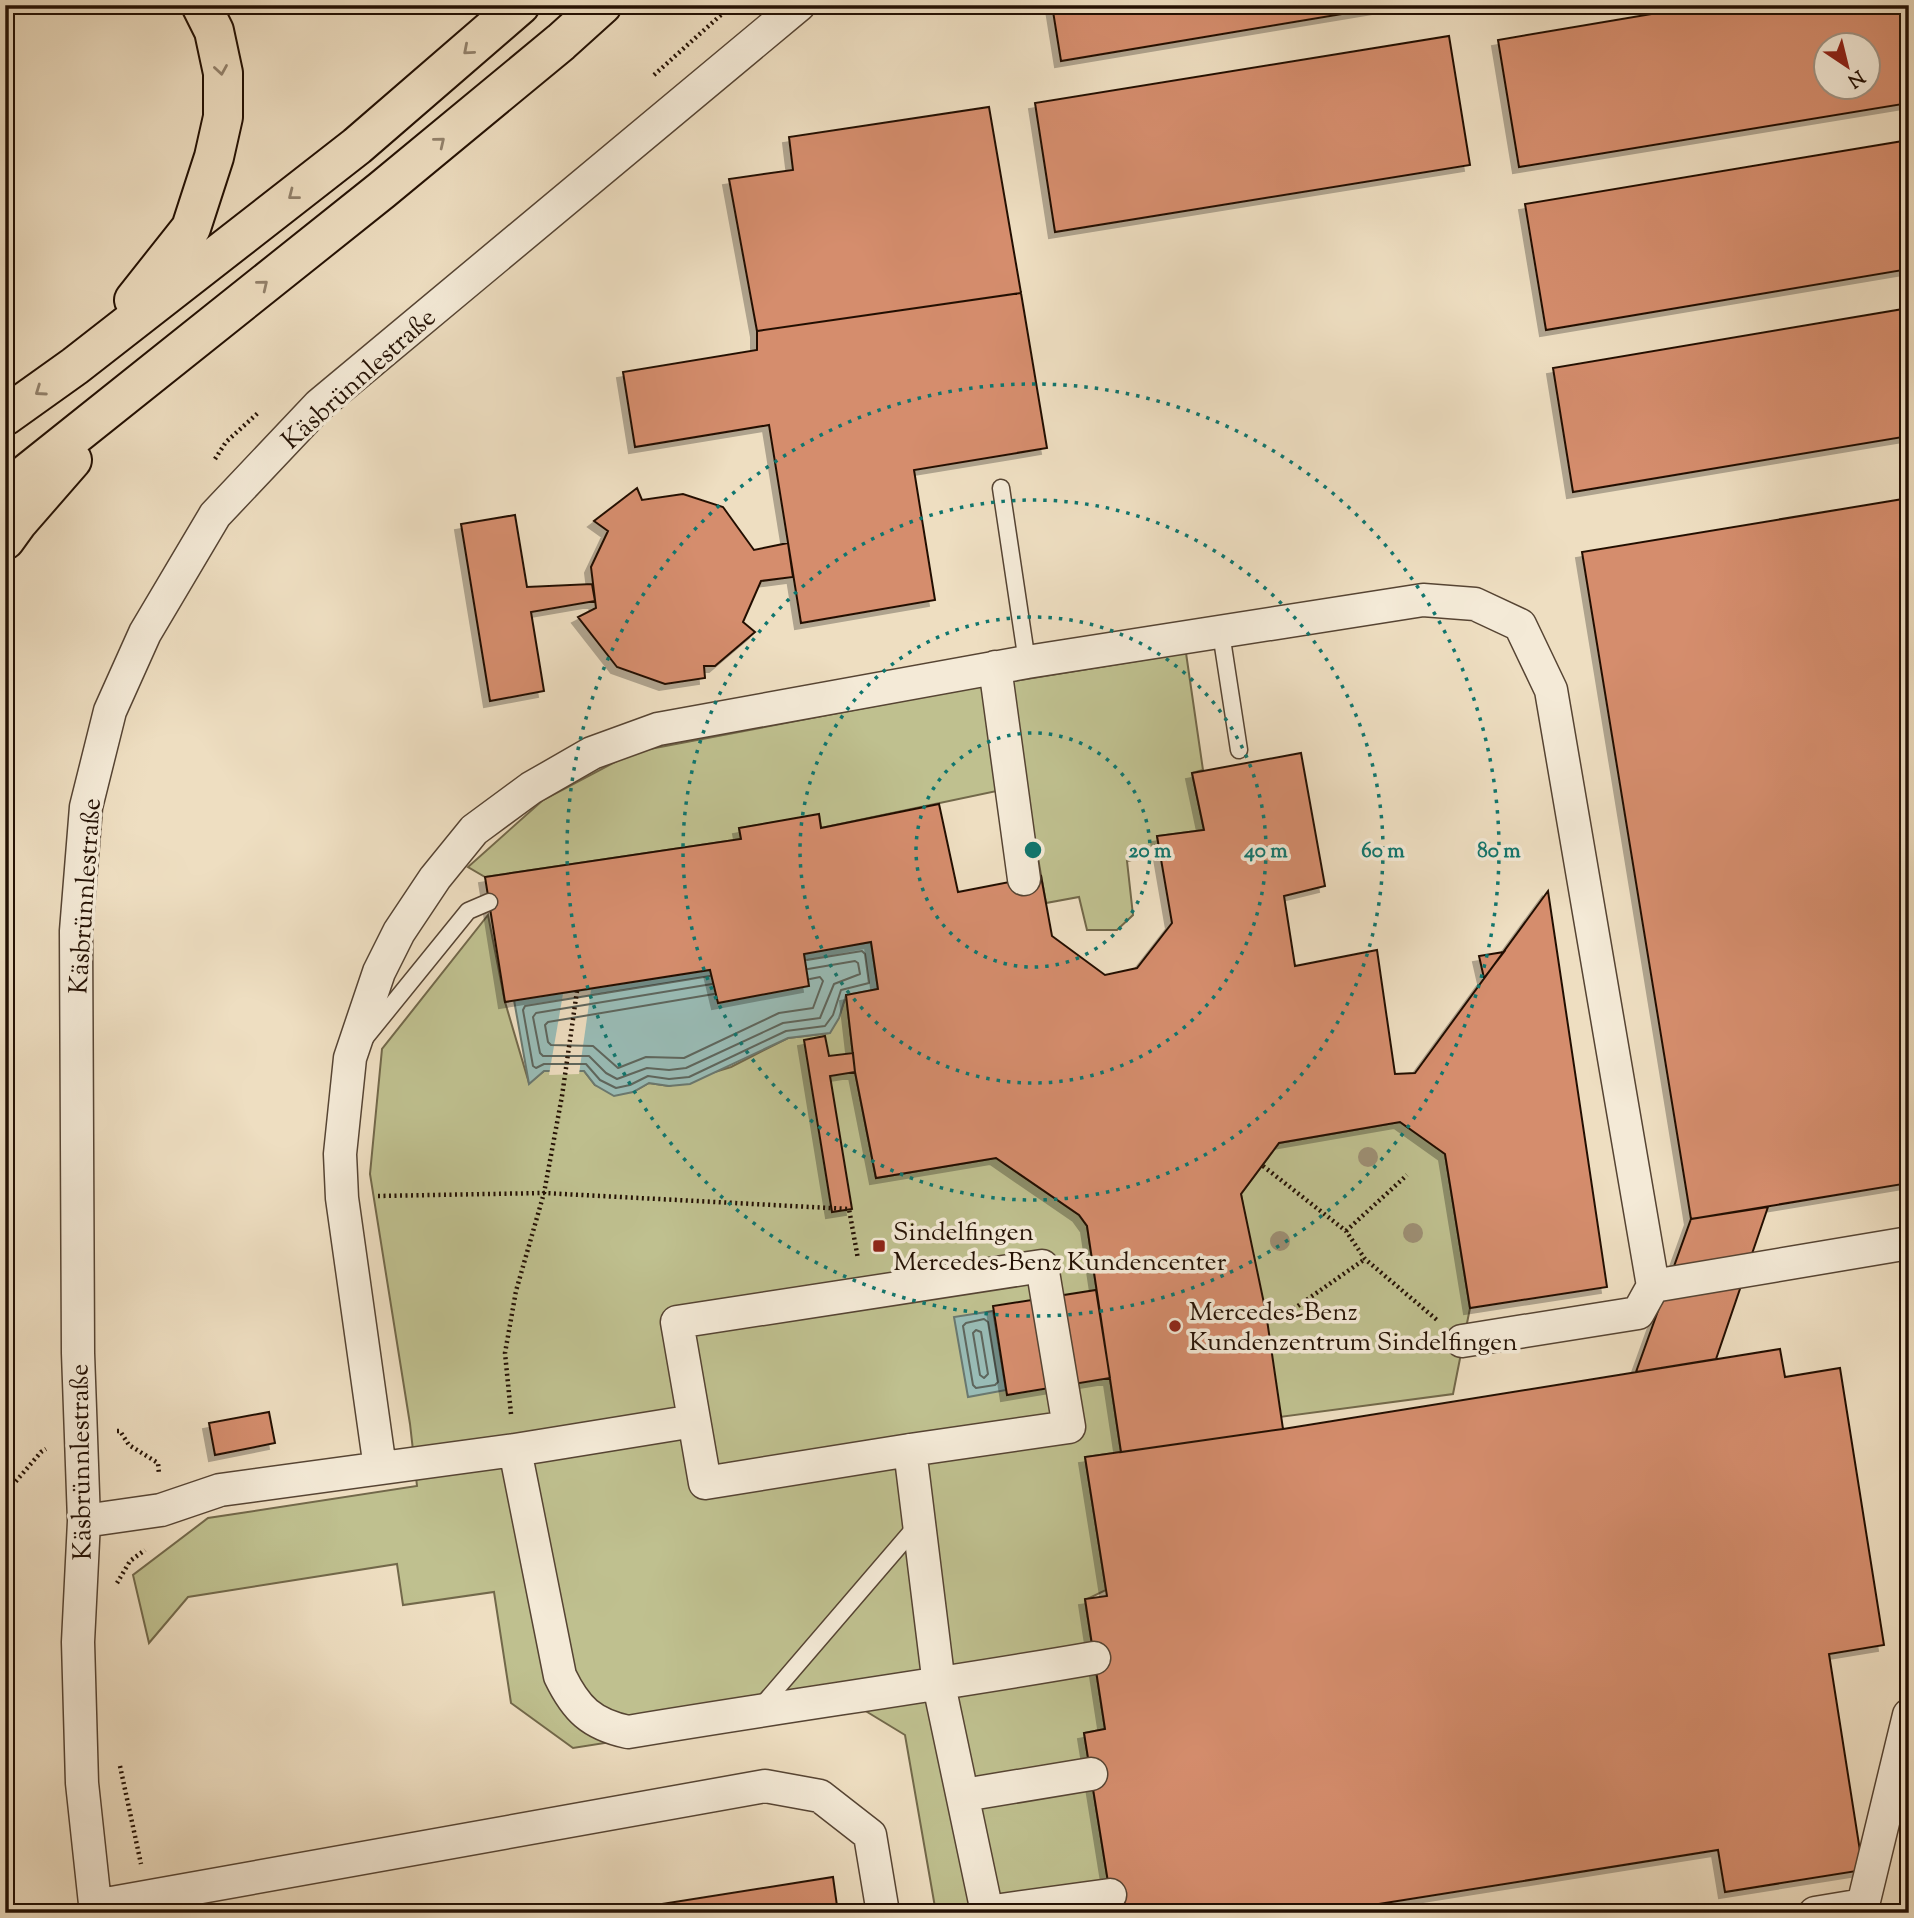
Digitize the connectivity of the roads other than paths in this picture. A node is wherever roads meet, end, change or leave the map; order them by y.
1 (201, 5) edge
2 (520, 5) edge
3 (602, 5) edge
4 (799, 5) edge
5 (210, 328) junction
6 (75, 366) junction
7 (5, 416) edge
8 (1001, 488) dead end
9 (5, 491) edge
10 (5, 540) edge
11 (1221, 633) junction
12 (1027, 662) junction
13 (995, 667) junction
14 (1239, 750) dead end
15 (1024, 879) dead end
16 (489, 902) dead end
17 (350, 1058) junction
18 (1909, 1243) edge
19 (1653, 1286) junction
20 (1462, 1341) road end
21 (694, 1421) junction
22 (515, 1450) junction
23 (910, 1450) junction
24 (380, 1468) junction
25 (84, 1521) junction
26 (919, 1522) junction
27 (1094, 1658) dead end
28 (939, 1685) junction
29 (758, 1711) junction
30 (1909, 1715) edge
31 (1091, 1774) dead end
32 (964, 1795) junction
33 (1110, 1895) dead end
34 (96, 1910) edge
35 (985, 1912) edge
36 (883, 1913) edge
37 (1815, 1913) edge

1 -> 6 highway
2 -> 6 highway
5 -> 3 highway
4 - 25 street, Käsbrünnlestraße
5 - 9 highway
5 - 10 highway
6 -> 7 highway
8 - 12 lane
11 - 12 street
11 - 14 lane
11 - 19 street
12 - 13 street
13 - 15 street
13 - 17 street
16 - 17 lane
17 - 24 street
18 - 19 street
19 - 20 street
21 - 22 street
21 - 23 street
21 - 23 street
22 - 24 street
22 - 29 street
23 - 26 street
24 - 25 street
25 - 34 street, Käsbrünnlestraße
26 - 28 street
26 - 29 lane
27 - 28 street
28 - 29 street
28 - 32 street
30 - 37 street
31 - 32 street
32 - 35 street
33 - 35 street
34 - 36 street

